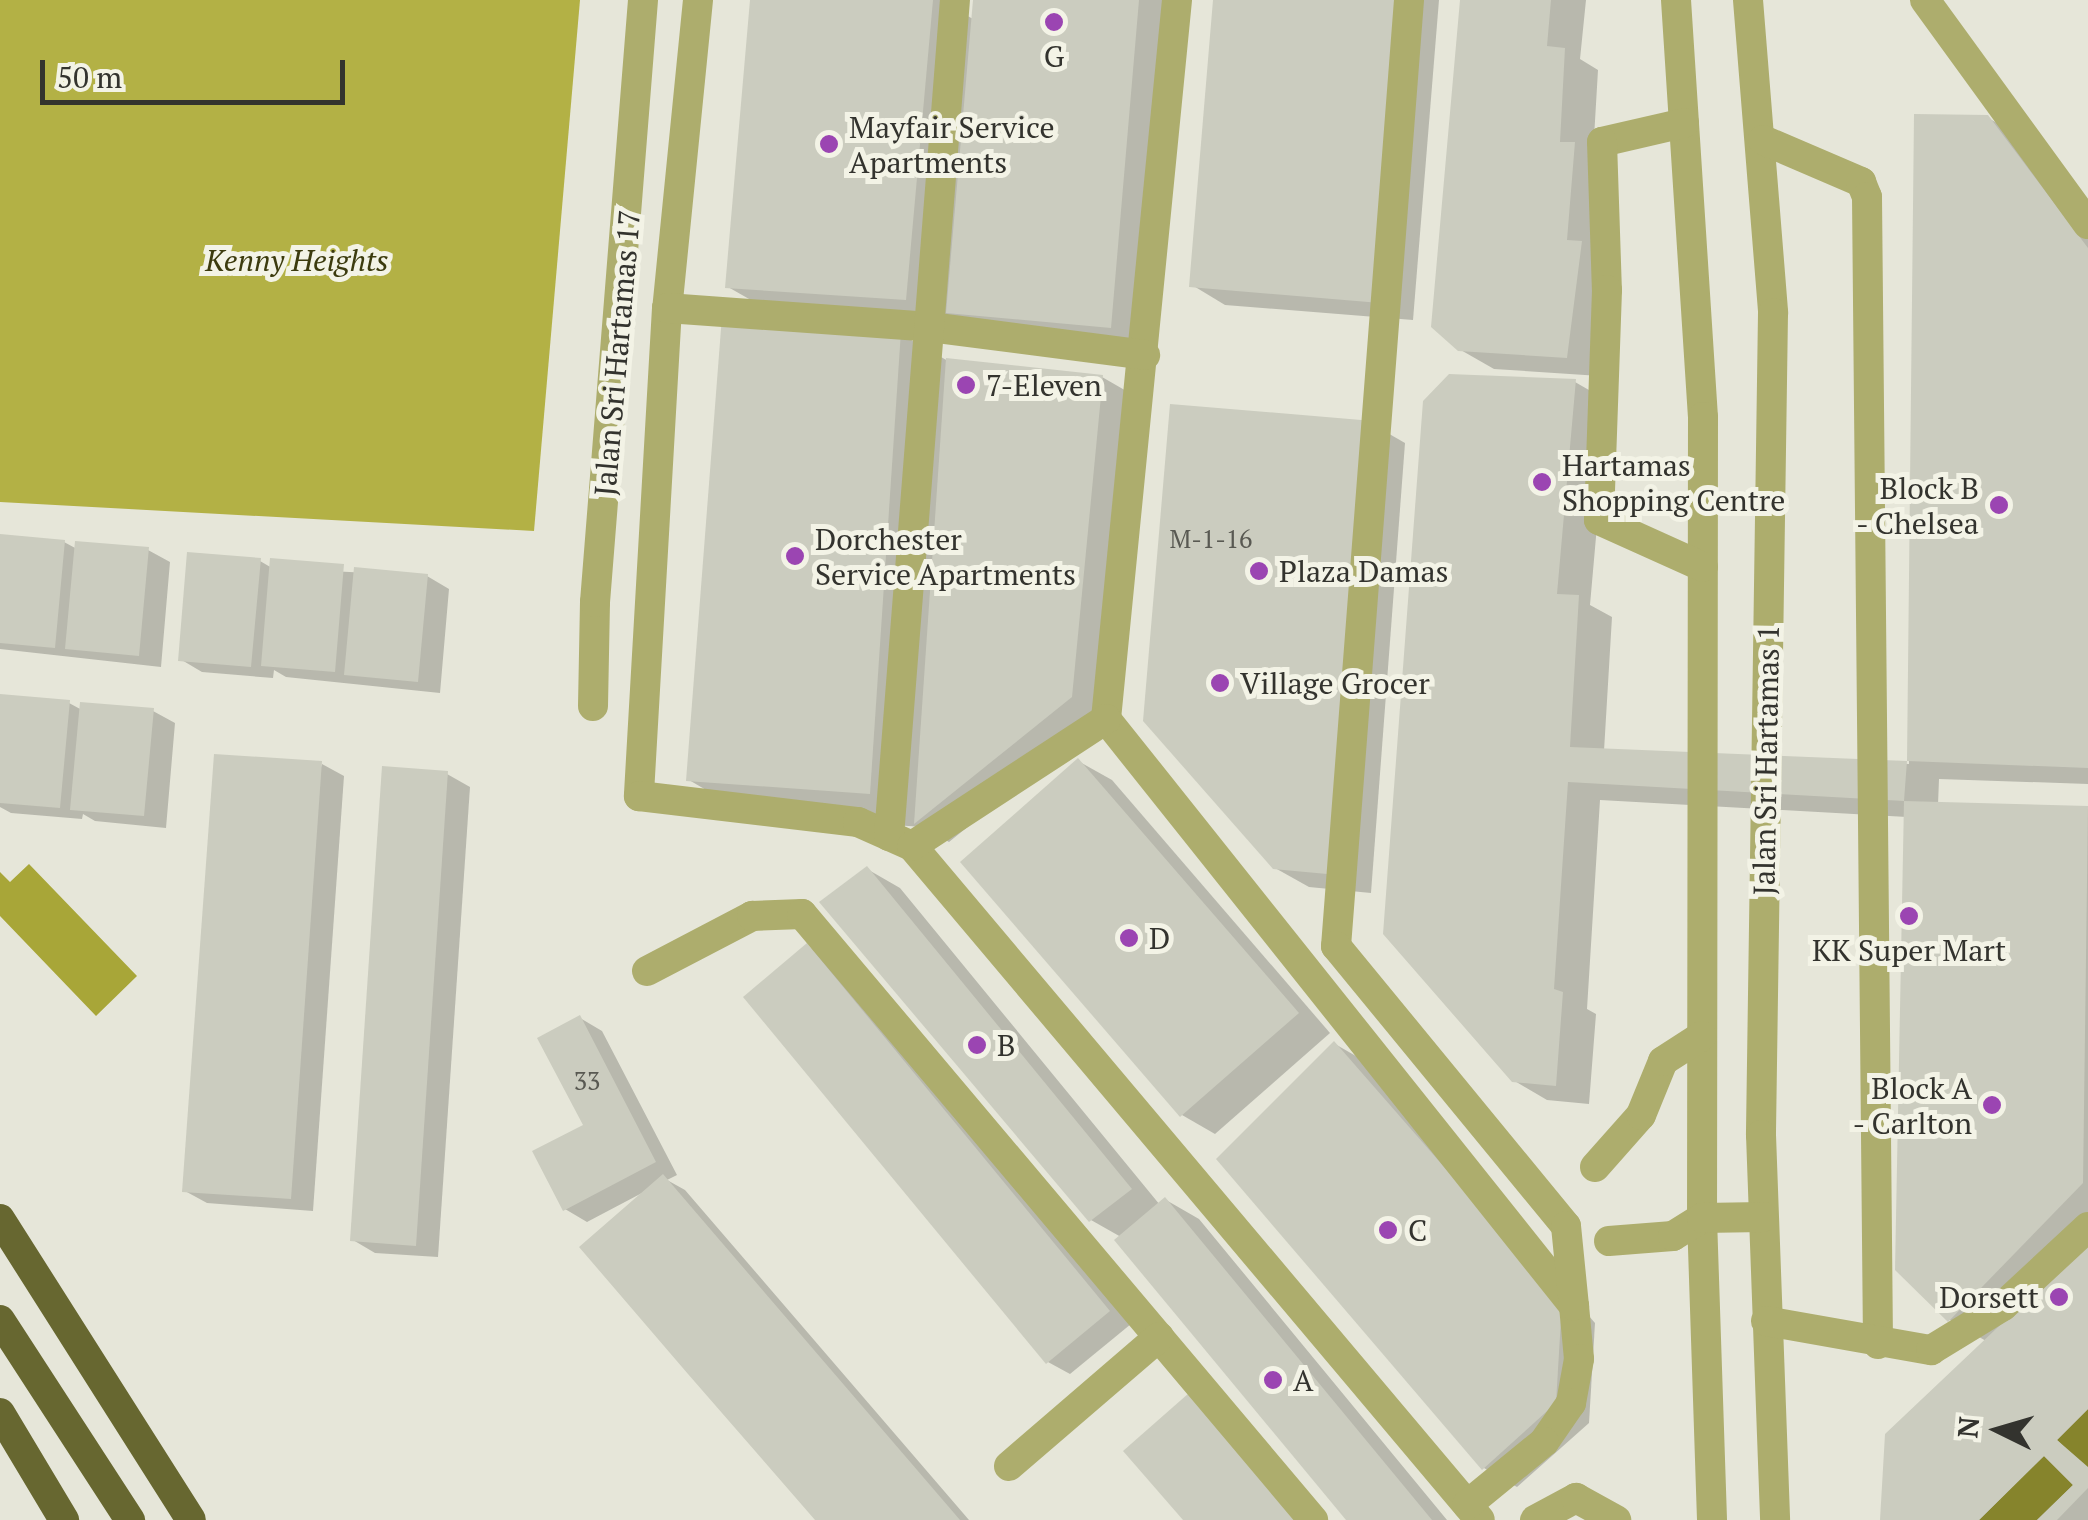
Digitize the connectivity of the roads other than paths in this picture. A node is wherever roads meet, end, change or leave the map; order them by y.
1 (643, 0) edge
2 (698, 0) edge
3 (955, 0) edge
4 (1177, 0) edge
5 (1409, 0) edge
6 (1676, 0) edge
7 (1748, 0) edge
8 (1925, 0) edge
9 (1684, 123) junction
10 (1762, 140) junction
11 (2088, 224) edge
12 (624, 285) junction
13 (667, 309) junction
14 (621, 326) junction
15 (930, 327) junction
16 (1145, 355) junction
17 (1703, 567) junction
18 (594, 706) dead end
19 (1106, 719) junction
20 (900, 841) junction
21 (647, 971) dead end
22 (1702, 1036) junction
23 (1596, 1167) dead end
24 (1763, 1217) junction
25 (1702, 1218) junction
26 (0, 1219) edge
27 (2088, 1227) edge
28 (1608, 1241) dead end
29 (1574, 1306) junction
30 (0, 1320) edge
31 (1766, 1321) junction
32 (1159, 1338) junction
33 (1878, 1344) junction
34 (0, 1414) edge
35 (1009, 1466) dead end
36 (1474, 1514) edge
37 (64, 1520) edge
38 (130, 1520) edge
39 (191, 1520) edge
40 (1313, 1520) edge
41 (1535, 1520) edge
42 (1616, 1520) edge
43 (1712, 1520) edge
44 (1776, 1520) edge

1 - 12 street, Jalan Sri Hartamas 17
2 - 13 street
3 - 15 street
4 - 16 street
5 - 29 street
6 - 9 street, Jalan Sri Hartamas 1
7 - 10 street, Jalan Sri Hartamas 1
8 - 11 street
9 - 17 street, Jalan Sri Hartamas 1
9 - 17 street
10 - 24 street, Jalan Sri Hartamas 1
10 - 33 street
12 - 13 street
12 - 14 street, Jalan Sri Hartamas 17
13 - 14 street
13 - 15 street
13 - 20 street
14 - 18 street, Jalan Sri Hartamas 17
15 - 16 street
15 - 20 street
16 - 19 street
17 - 22 street, Jalan Sri Hartamas 1
19 - 20 street
19 - 29 street
20 - 36 street
21 - 32 street
22 - 23 street
22 - 25 street, Jalan Sri Hartamas 1
24 - 25 street
24 - 31 street, Jalan Sri Hartamas 1
25 - 28 street
25 - 43 street, Jalan Sri Hartamas 1
26 - 39 highway
27 - 33 street
29 - 36 street
30 - 38 highway
31 - 33 street
31 - 44 street, Jalan Sri Hartamas 1
32 - 35 street
32 - 40 street
34 - 37 highway
41 - 42 street

